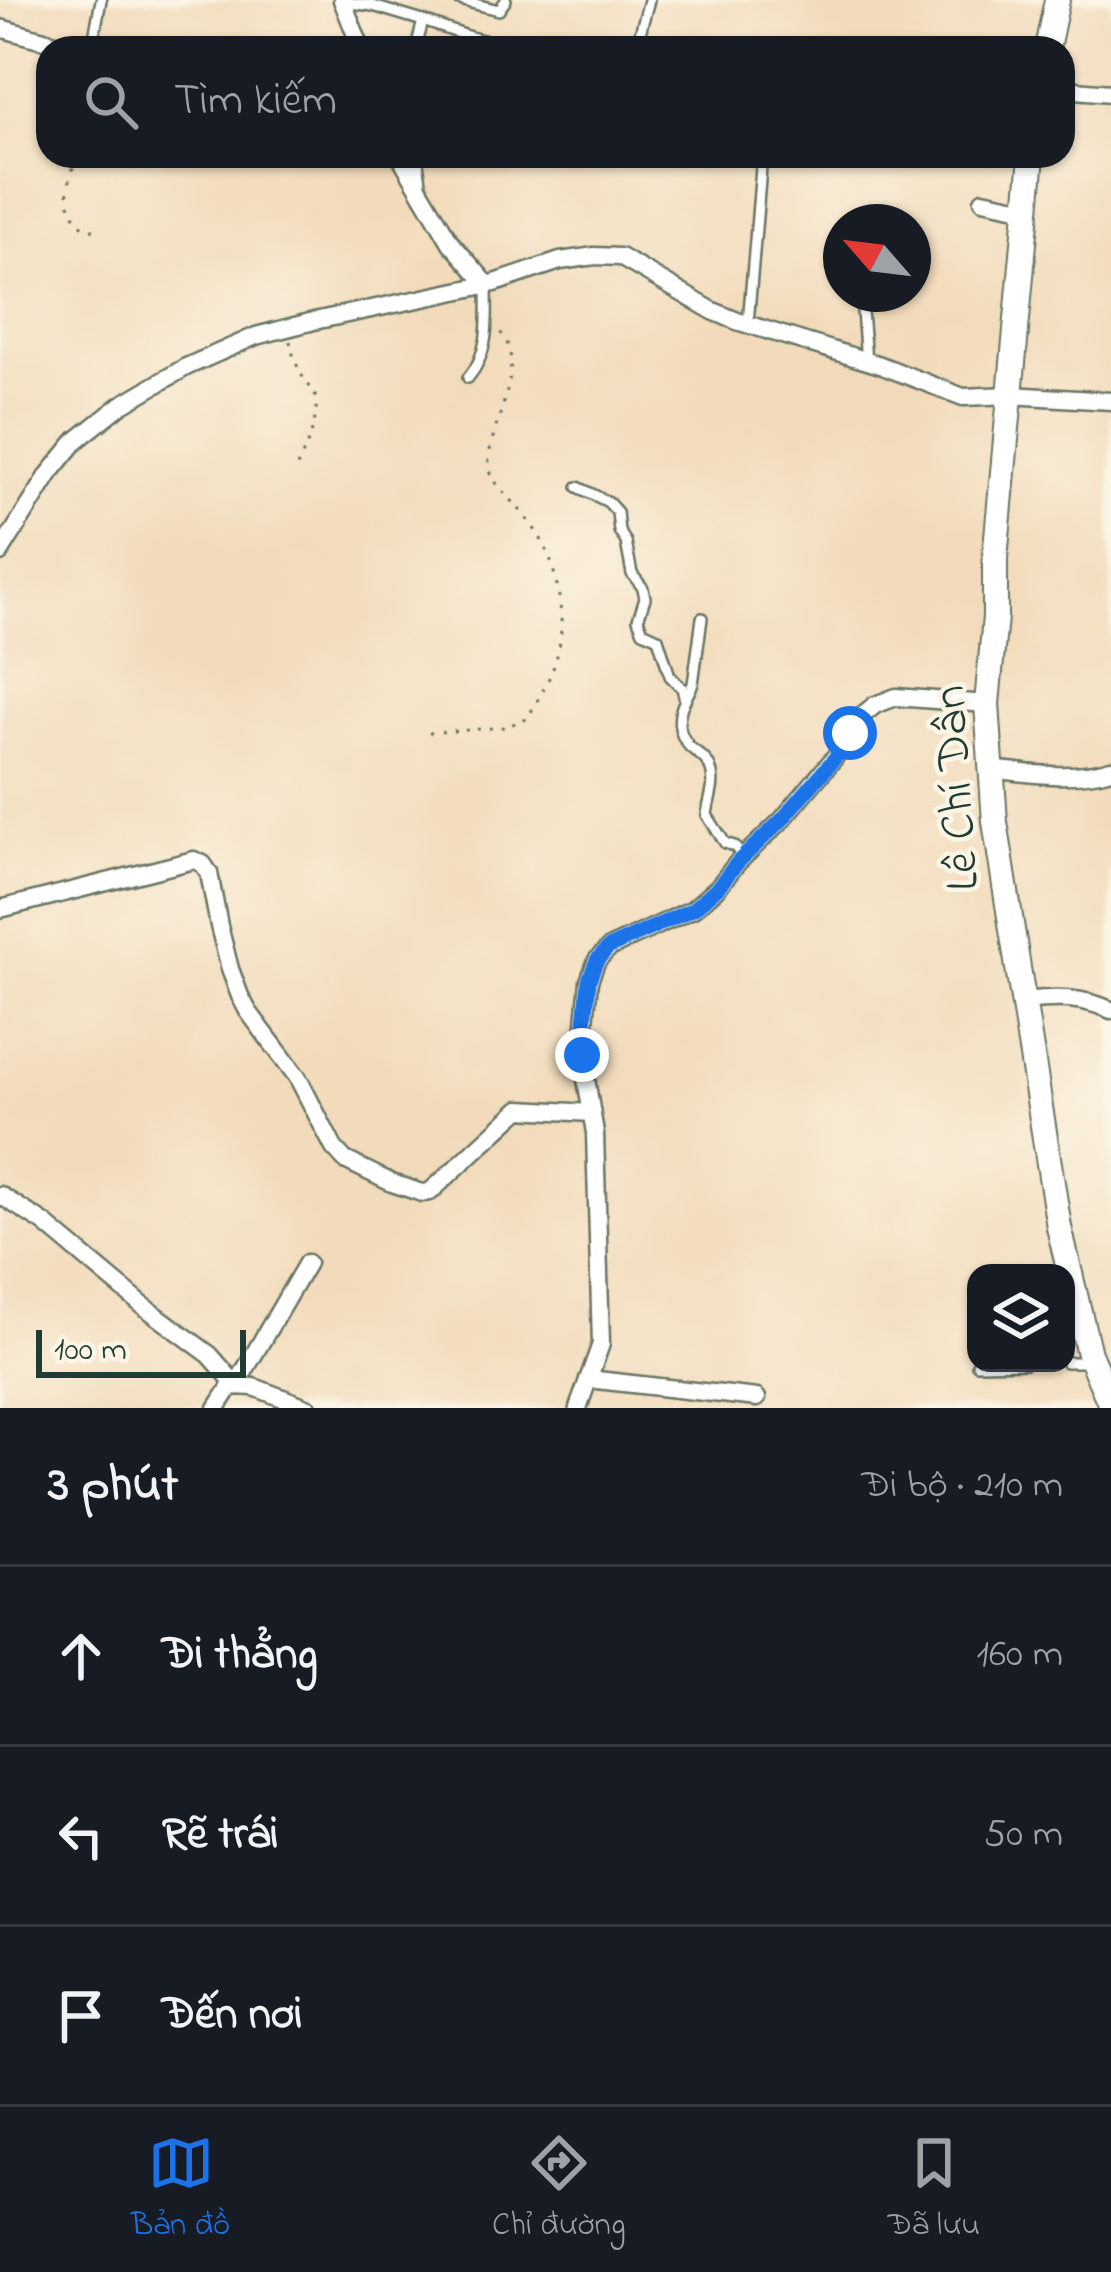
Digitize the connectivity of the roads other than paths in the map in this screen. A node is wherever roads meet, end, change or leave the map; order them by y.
1 (101, 0) edge
2 (459, 0) edge
3 (506, 0) edge
4 (649, 0) edge
5 (1057, 0) edge
6 (342, 1) edge
7 (423, 20) junction
8 (0, 28) edge
9 (94, 36) edge
10 (357, 36) edge
11 (419, 36) edge
12 (467, 36) edge
13 (638, 36) edge
14 (1050, 36) edge
15 (36, 38) edge
16 (1075, 90) edge
17 (1111, 93) edge
18 (406, 168) edge
19 (419, 168) edge
20 (760, 168) edge
21 (1030, 168) edge
22 (423, 199) junction
23 (983, 200) dead end
24 (1027, 209) junction
25 (487, 284) junction
26 (861, 312) edge
27 (748, 325) junction
28 (866, 361) junction
29 (468, 378) dead end
30 (1010, 395) junction
31 (1111, 401) edge
32 (578, 487) dead end
33 (0, 553) edge
34 (702, 618) dead end
35 (685, 700) junction
36 (987, 704) junction
37 (1111, 769) edge
38 (992, 770) junction
39 (743, 857) junction
40 (0, 909) edge
41 (1025, 1001) junction
42 (1111, 1010) edge
43 (592, 1113) junction
44 (0, 1195) edge
45 (307, 1263) dead end
46 (1075, 1362) edge
47 (1092, 1362) junction
48 (588, 1379) junction
49 (233, 1387) junction
50 (757, 1398) dead end
51 (1111, 1405) edge
52 (217, 1408) edge
53 (308, 1408) edge
54 (578, 1408) edge

1 - 9 lane
2 - 3 lane
4 - 13 lane
5 - 14 street
6 - 7 lane
6 - 10 street
7 - 11 lane
7 - 12 lane
8 - 15 street
16 - 17 street
18 - 22 street
19 - 22 lane
20 - 27 lane
21 - 24 street, Lê Chí Dân
22 - 25 street
23 - 24 street
24 - 30 street, Lê Chí Dân
25 - 27 street
25 - 29 lane
25 - 33 street
26 - 28 lane
27 - 28 street
28 - 30 street
30 - 31 street
30 - 36 street, Lê Chí Dân
32 - 35 lane
34 - 35 lane
35 - 39 lane
36 - 38 street, Lê Chí Dân
36 - 39 street
37 - 38 street
38 - 41 street, Lê Chí Dân
39 - 43 street
40 - 43 street
41 - 42 street
41 - 47 street, Lê Chí Dân
43 - 48 street
44 - 49 street
45 - 49 street
46 - 47 lane
47 - 51 street, Lê Chí Dân
48 - 50 street
48 - 54 street
49 - 52 street
49 - 53 street

